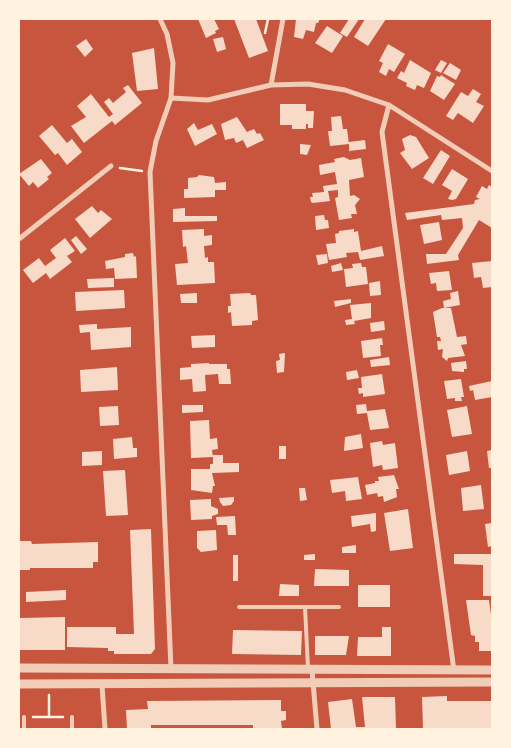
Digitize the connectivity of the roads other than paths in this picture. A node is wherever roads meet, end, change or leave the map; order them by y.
1 (160, 19) edge
2 (283, 19) edge
3 (271, 84) junction
4 (171, 98) junction
5 (389, 105) junction
6 (111, 166) road end
7 (492, 171) edge
8 (19, 239) edge
9 (239, 607) dead end
10 (305, 607) junction
11 (339, 607) dead end
12 (19, 668) edge
13 (171, 669) junction
14 (310, 670) junction
15 (492, 670) edge
16 (454, 671) junction
17 (492, 682) edge
18 (19, 684) edge
19 (312, 684) junction
20 (102, 685) junction
21 (24, 717) road end
22 (72, 717) road end
23 (24, 729) edge
24 (72, 729) edge
25 (105, 729) edge
26 (317, 729) edge

1 - 4 street
2 - 3 street
3 - 4 street
3 - 5 street
4 - 13 street
5 - 7 street
5 - 16 street
6 - 8 street
9 - 10 lane
10 - 11 lane
10 - 14 lane
12 - 13 street
13 - 14 street
14 - 16 street
14 - 19 street
15 - 16 street
17 - 19 street
18 - 20 street
19 - 20 street
19 - 26 street
20 - 25 street
21 - 23 lane
22 - 24 lane

